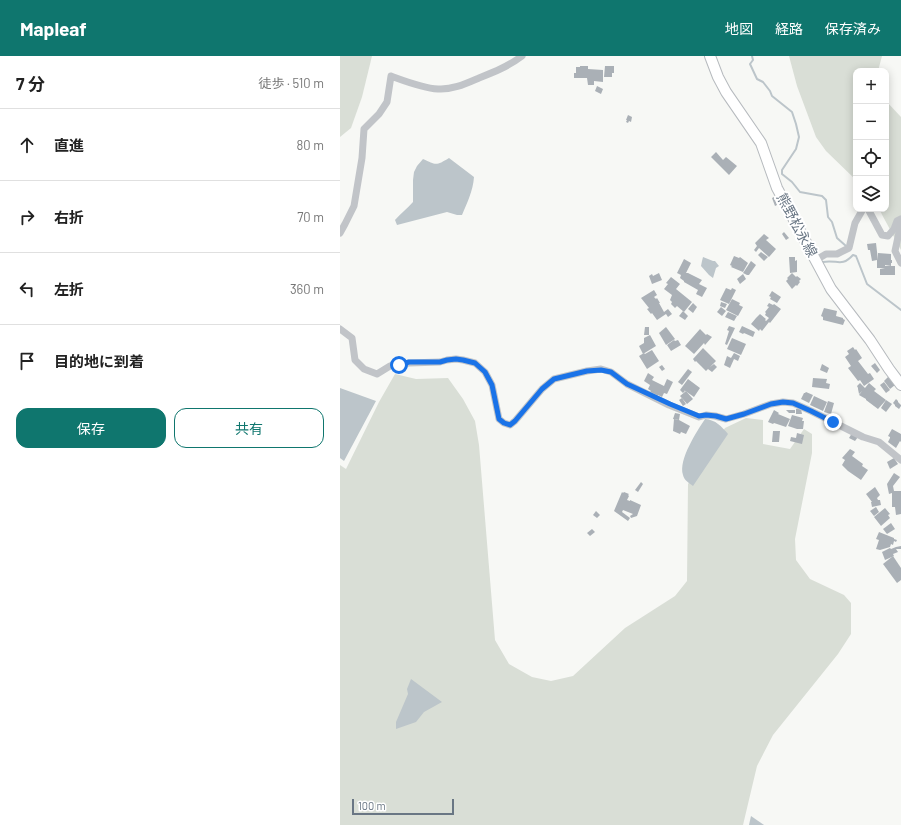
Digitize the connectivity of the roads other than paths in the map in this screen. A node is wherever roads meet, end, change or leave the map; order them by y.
1 (522, 56) edge
2 (710, 56) edge
3 (861, 212) edge
4 (870, 212) edge
5 (901, 219) edge
6 (901, 223) edge
7 (340, 233) edge
8 (816, 260) junction
9 (901, 263) edge
10 (340, 329) edge
11 (901, 385) edge
12 (901, 460) edge

1 - 7 street
2 - 8 main road, 熊野松永線
3 - 8 street
4 - 5 street
6 - 9 street
8 - 11 main road, 熊野松永線
10 - 12 street

